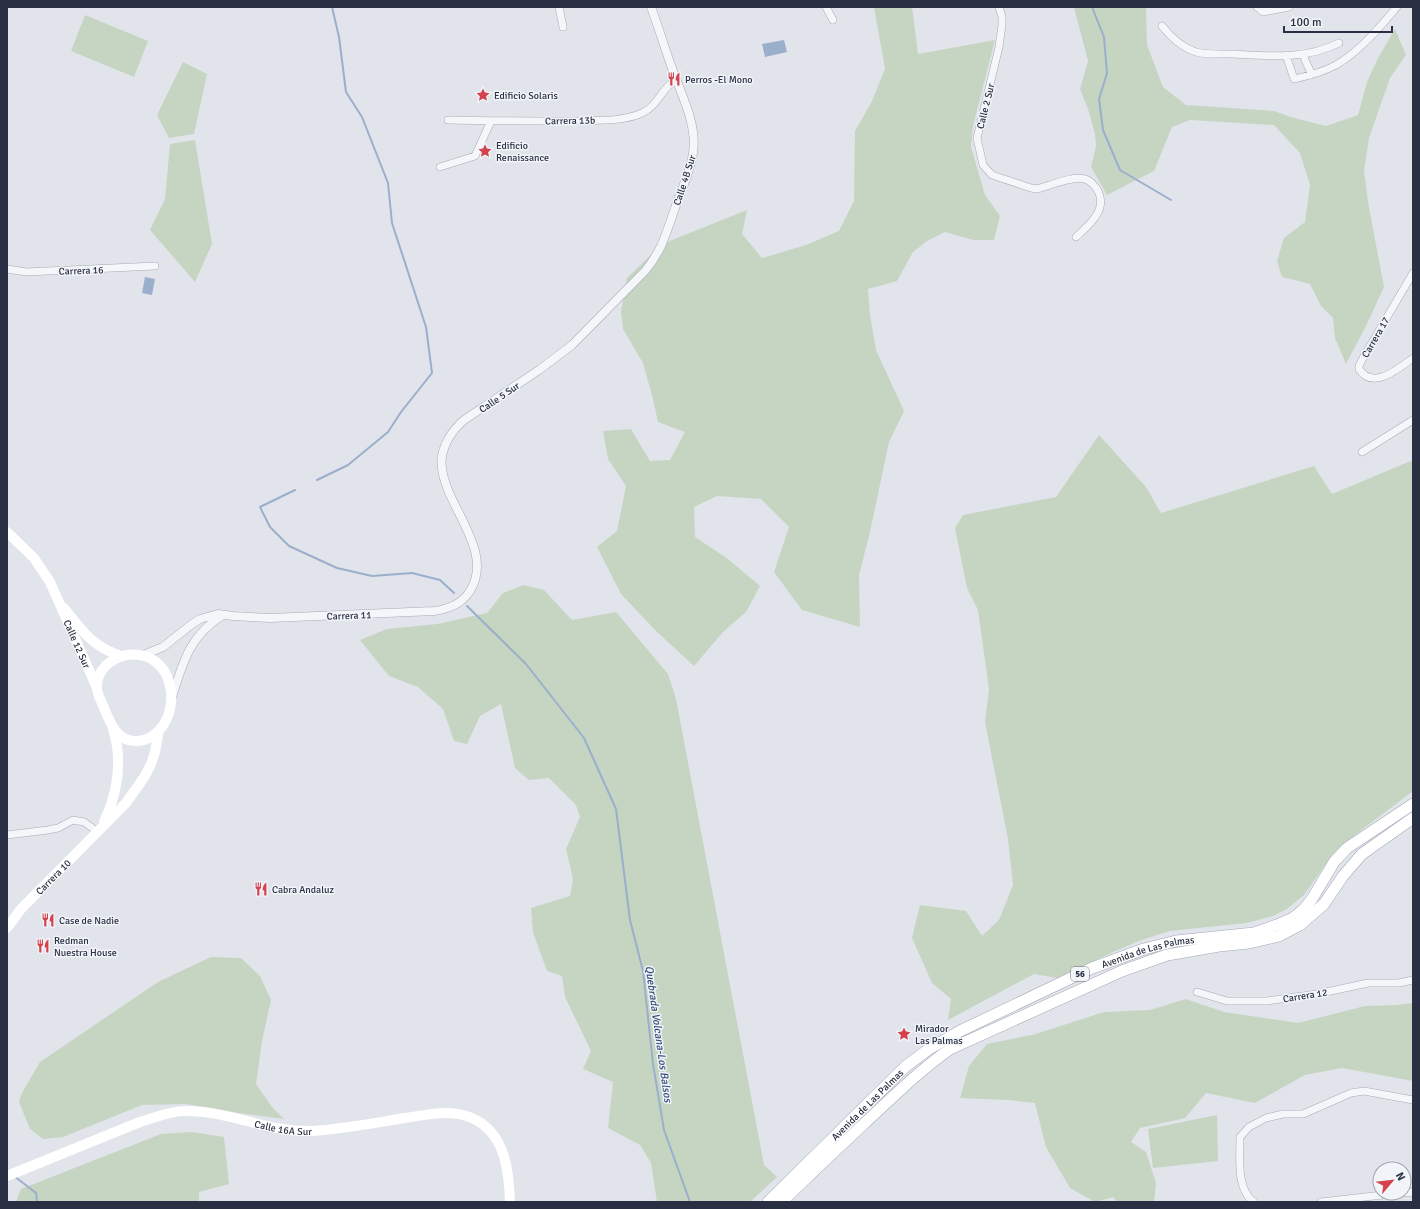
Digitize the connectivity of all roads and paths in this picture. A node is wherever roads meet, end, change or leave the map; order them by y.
1 (559, 7) edge
2 (651, 7) edge
3 (826, 7) edge
4 (999, 7) edge
5 (1258, 7) edge
6 (1289, 7) edge
7 (1396, 7) edge
8 (833, 20) dead end
9 (1162, 26) dead end
10 (563, 27) dead end
11 (1339, 43) dead end
12 (1304, 54) junction
13 (1286, 55) junction
14 (1312, 75) junction
15 (676, 79) junction
16 (448, 120) dead end
17 (491, 121) junction
18 (440, 167) dead end
19 (1076, 237) dead end
20 (664, 239) joint
21 (155, 266) dead end
22 (7, 269) edge
23 (1413, 273) edge
24 (1413, 358) edge
25 (1413, 420) edge
26 (1362, 452) dead end
27 (7, 532) edge
28 (469, 594) joint
29 (58, 600) junction
30 (223, 615) junction
31 (143, 655) junction
32 (121, 656) junction
33 (97, 688) junction
34 (172, 697) junction
35 (111, 724) junction
36 (158, 730) junction
37 (1413, 804) edge
38 (1413, 818) edge
39 (100, 829) junction
40 (7, 835) edge
41 (7, 928) edge
42 (1413, 980) edge
43 (1197, 992) dead end
44 (1413, 1100) edge
45 (8, 1176) edge
46 (1372, 1196) edge
47 (510, 1202) edge
48 (768, 1202) edge
49 (782, 1202) edge
50 (1254, 1202) edge
51 (1321, 1202) edge

1 - 10 street
2 - 15 street, Calle 4B Sur
3 - 8 street
4 - 19 street, Calle 2 Sur
5 - 6 street
7 - 14 street
9 - 13 street
11 - 12 street
12 - 13 street
12 - 14 street
13 - 14 street
15 - 17 street, Carrera 13b
15 - 20 street, Calle 4B Sur
16 - 17 street, Carrera 13b
17 - 18 street
20 - 28 street, Calle 5 Sur
21 - 22 street, Carrera 16
23 - 24 street, Carrera 17
25 - 26 street
27 - 29 main road, Calle 12 Sur
28 - 30 street, Carrera 11
29 - 32 main road, Calle 12 Sur
29 - 33 main road, Calle 12 Sur
30 - 31 street, Carrera 11
30 - 34 street
31 - 32 main road
31 - 34 main road
32 - 33 main road
33 - 35 main road
34 - 36 main road
35 - 36 main road
35 - 39 main road, Carrera 10
36 - 39 main road, Carrera 10
37 - 48 main road, Avenida de Las Palmas / 56
38 - 49 main road, Avenida de Las Palmas / 56
39 - 40 street
39 - 41 main road, Carrera 10
42 - 43 street, Carrera 12
44 - 50 street
45 - 47 main road, Calle 16A Sur
46 - 51 street

